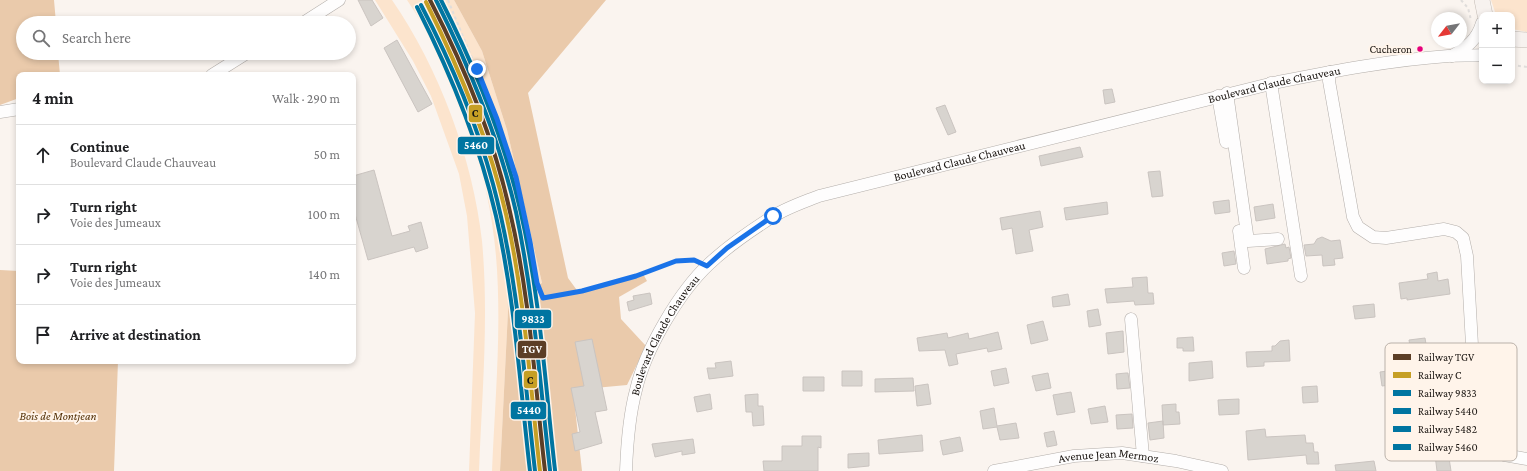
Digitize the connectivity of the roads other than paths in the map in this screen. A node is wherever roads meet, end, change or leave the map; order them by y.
1 (339, 0) edge
2 (314, 16) edge
3 (1479, 32) edge
4 (1515, 39) edge
5 (1527, 40) edge
6 (1479, 55) edge
7 (1452, 56) junction
8 (236, 60) edge
9 (217, 72) edge
10 (1330, 72) junction
11 (1271, 83) junction
12 (1222, 94) junction
13 (16, 109) edge
14 (0, 112) edge
15 (1278, 239) dead end
16 (1244, 268) dead end
17 (1301, 276) dead end
18 (1131, 319) dead end
19 (1472, 343) edge
20 (1143, 456) junction
21 (1517, 457) edge
22 (1527, 458) edge
23 (626, 471) edge
24 (994, 471) edge
25 (1222, 471) edge

1 - 2 street
3 - 7 street
4 - 5 main road
6 - 7 street, Boulevard Claude Chauveau
7 - 10 street, Boulevard Claude Chauveau
8 - 9 street
10 - 11 street, Boulevard Claude Chauveau
10 - 19 street
11 - 12 street, Boulevard Claude Chauveau
11 - 17 street
12 - 15 street
12 - 16 street
12 - 23 street, Boulevard Claude Chauveau
13 - 14 street
18 - 20 street
20 - 24 street, Avenue Jean Mermoz
20 - 25 street, Avenue Jean Mermoz
21 - 22 street

